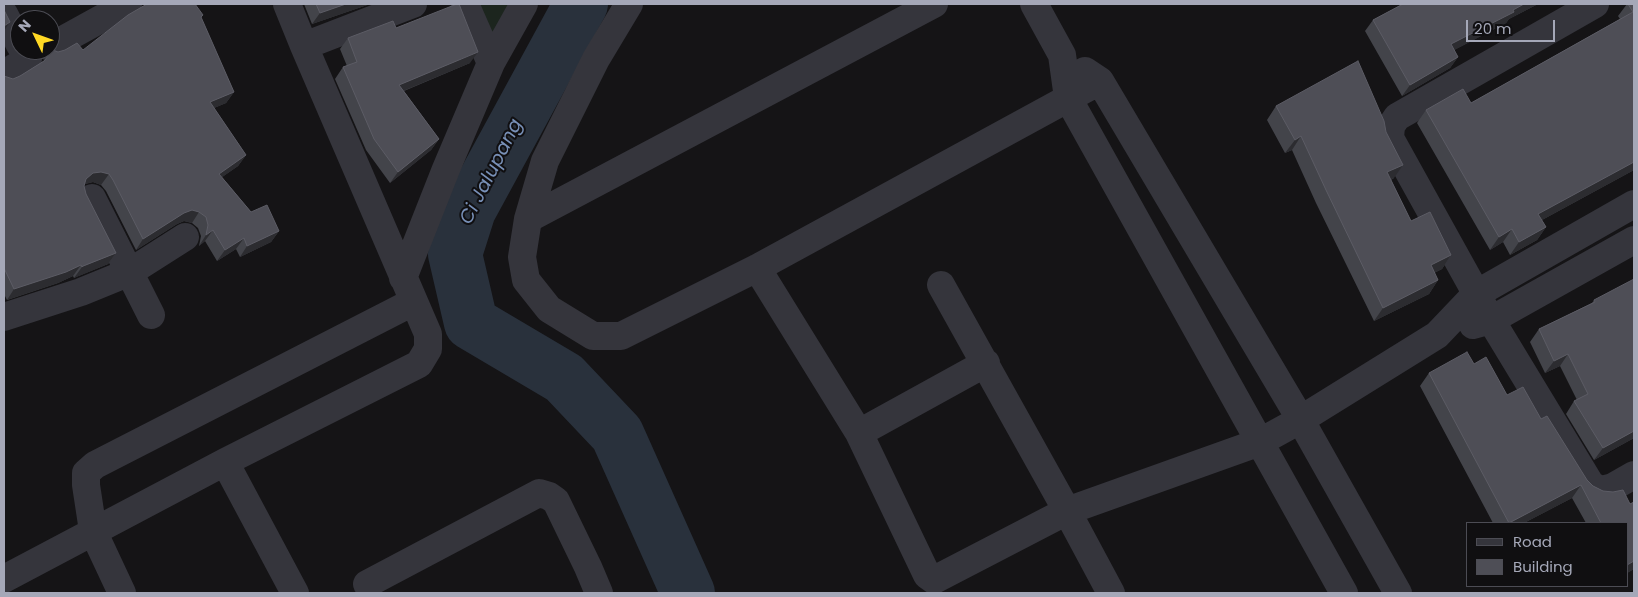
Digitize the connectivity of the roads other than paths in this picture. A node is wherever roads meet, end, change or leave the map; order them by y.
1 (128, 4) edge
2 (287, 4) edge
3 (413, 4) edge
4 (465, 4) edge
5 (524, 4) edge
6 (630, 4) edge
7 (934, 4) edge
8 (1034, 4) edge
9 (1595, 4) edge
10 (60, 37) edge
11 (304, 46) junction
12 (1062, 55) junction
13 (21, 60) edge
14 (491, 64) junction
15 (4, 74) edge
16 (1100, 81) junction
17 (1068, 98) junction
18 (92, 198) dead end
19 (1634, 204) edge
20 (528, 219) junction
21 (185, 237) dead end
22 (1634, 240) edge
23 (757, 268) junction
24 (130, 272) junction
25 (941, 286) dead end
26 (408, 290) junction
27 (1476, 294) junction
28 (151, 315) dead end
29 (4, 317) edge
30 (1491, 320) junction
31 (1437, 335) junction
32 (986, 363) junction
33 (1300, 420) junction
34 (859, 433) junction
35 (1260, 442) junction
36 (225, 462) junction
37 (1634, 475) edge
38 (1067, 511) junction
39 (93, 531) junction
40 (4, 579) edge
41 (367, 584) dead end
42 (122, 593) edge
43 (295, 593) edge
44 (599, 593) edge
45 (1111, 593) edge
46 (1344, 593) edge
47 (1398, 593) edge

1 - 10 street
2 - 11 street
3 - 11 street
4 - 14 street
5 - 14 street
6 - 20 street
7 - 20 street
8 - 12 street
9 - 27 street
11 - 26 street
12 - 16 street
12 - 17 street
13 - 15 street
14 - 26 street
16 - 17 street
16 - 33 street
17 - 23 street
17 - 35 street
18 - 24 street
19 - 27 street
20 - 23 street
21 - 24 street
22 - 30 street
23 - 34 street
24 - 28 street
24 - 29 street
25 - 32 street
26 - 36 street
26 - 39 street
27 - 30 street
27 - 31 street
30 - 31 street
30 - 37 street
31 - 33 street
32 - 34 street
32 - 38 street
33 - 35 street
33 - 47 street
34 - 38 street
35 - 38 street
35 - 46 street
36 - 39 street
36 - 43 street
38 - 45 street
39 - 40 street
39 - 42 street
41 - 44 street

